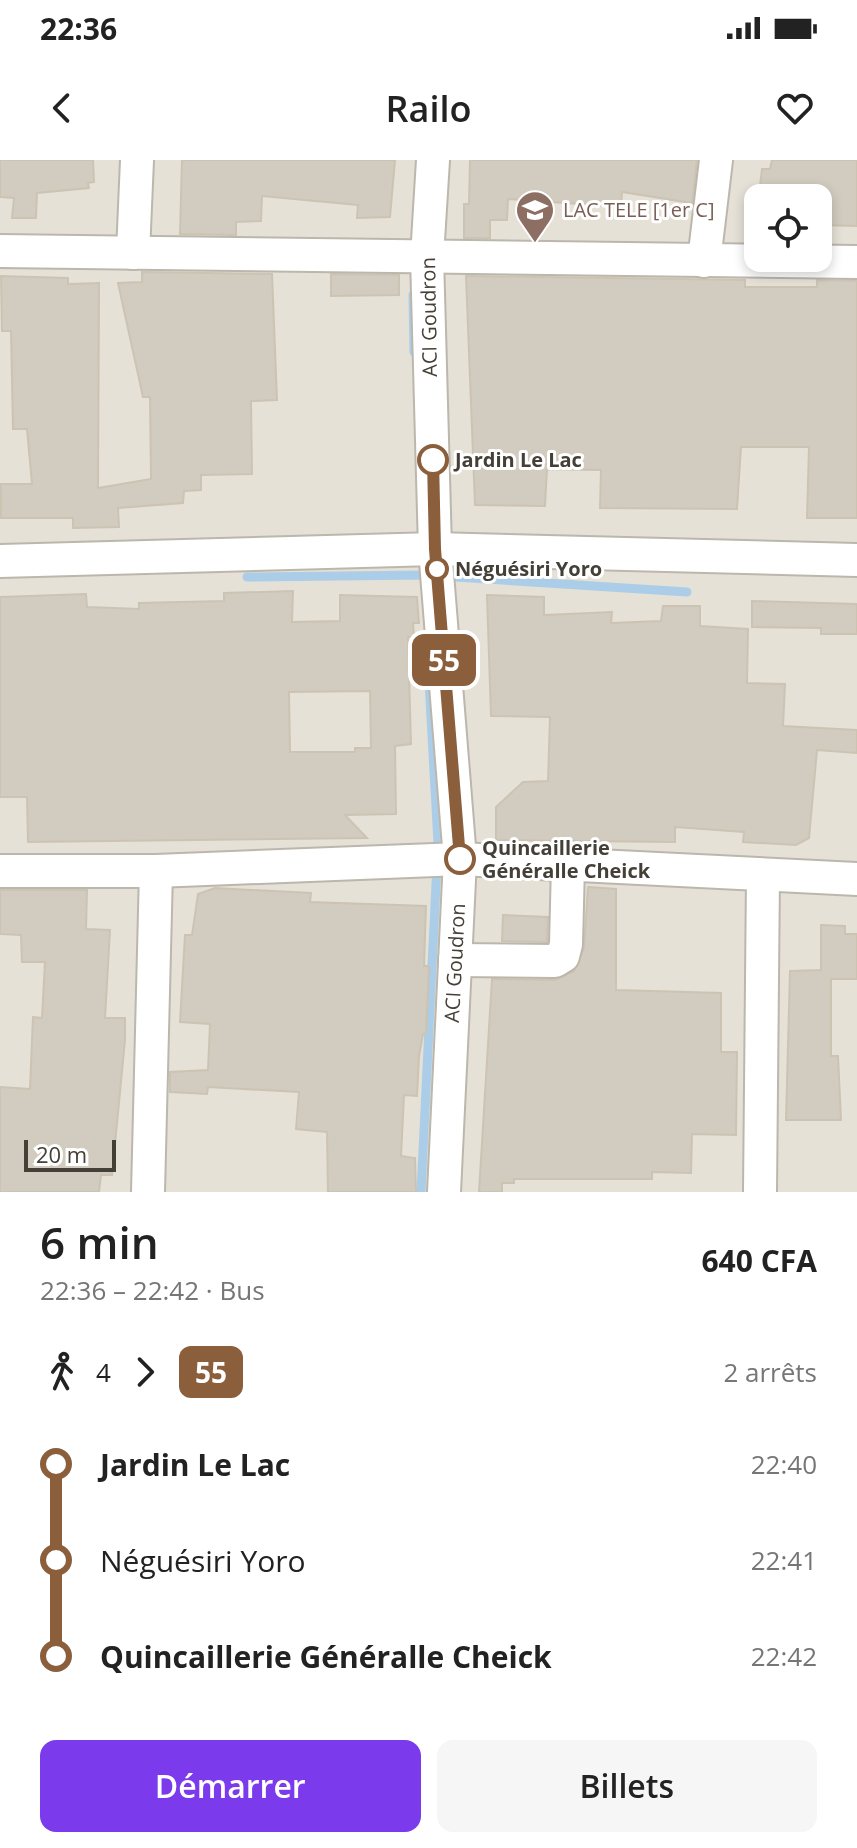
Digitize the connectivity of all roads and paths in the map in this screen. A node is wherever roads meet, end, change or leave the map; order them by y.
1 (137, 160) edge
2 (433, 160) edge
3 (716, 160) edge
4 (0, 251) edge
5 (133, 253) junction
6 (427, 257) junction
7 (704, 261) junction
8 (857, 262) edge
9 (435, 549) junction
10 (857, 560) edge
11 (0, 561) edge
12 (460, 859) junction
13 (568, 865) junction
14 (0, 871) edge
15 (156, 871) junction
16 (763, 875) junction
17 (857, 879) edge
18 (455, 960) junction
19 (148, 1192) edge
20 (444, 1192) edge
21 (760, 1192) edge

1 - 5 street
2 - 6 street, ACI Goudron
3 - 7 street
4 - 5 street
5 - 6 street
6 - 7 street
6 - 9 street, ACI Goudron
7 - 8 street
9 - 10 street
9 - 11 street
9 - 12 street, ACI Goudron
12 - 13 street
12 - 15 street
12 - 18 street, ACI Goudron
13 - 16 street
13 - 18 street
14 - 15 street
15 - 19 street
16 - 17 street
16 - 21 street
18 - 20 street, ACI Goudron

